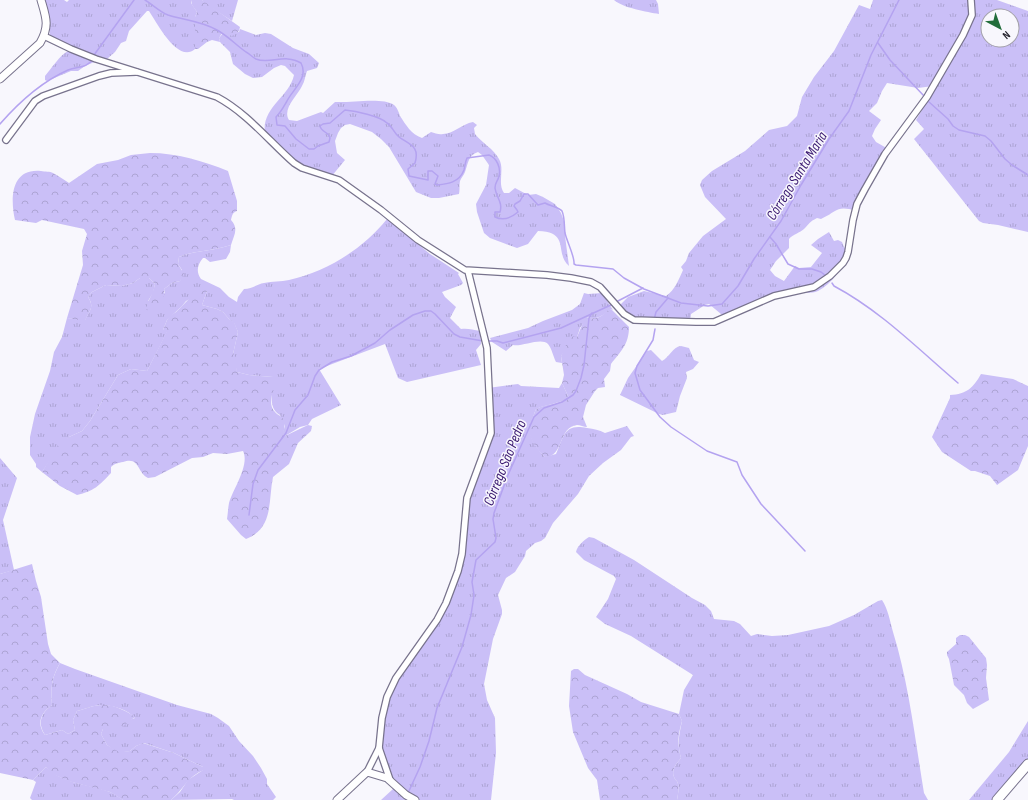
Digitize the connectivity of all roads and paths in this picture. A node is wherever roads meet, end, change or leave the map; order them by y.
1 (41, 0) edge
2 (971, 0) edge
3 (44, 36) junction
4 (140, 72) junction
5 (0, 80) edge
6 (6, 140) dead end
7 (468, 271) junction
8 (379, 748) junction
9 (1028, 764) edge
10 (367, 772) junction
11 (390, 781) junction
12 (337, 800) edge
13 (415, 800) edge
14 (997, 800) edge

1 - 3 street
2 - 7 street
3 - 4 street
3 - 5 street
4 - 6 street
4 - 7 street
7 - 8 street
8 - 10 street
8 - 11 street
9 - 14 highway
10 - 11 street
10 - 12 street
11 - 13 street

